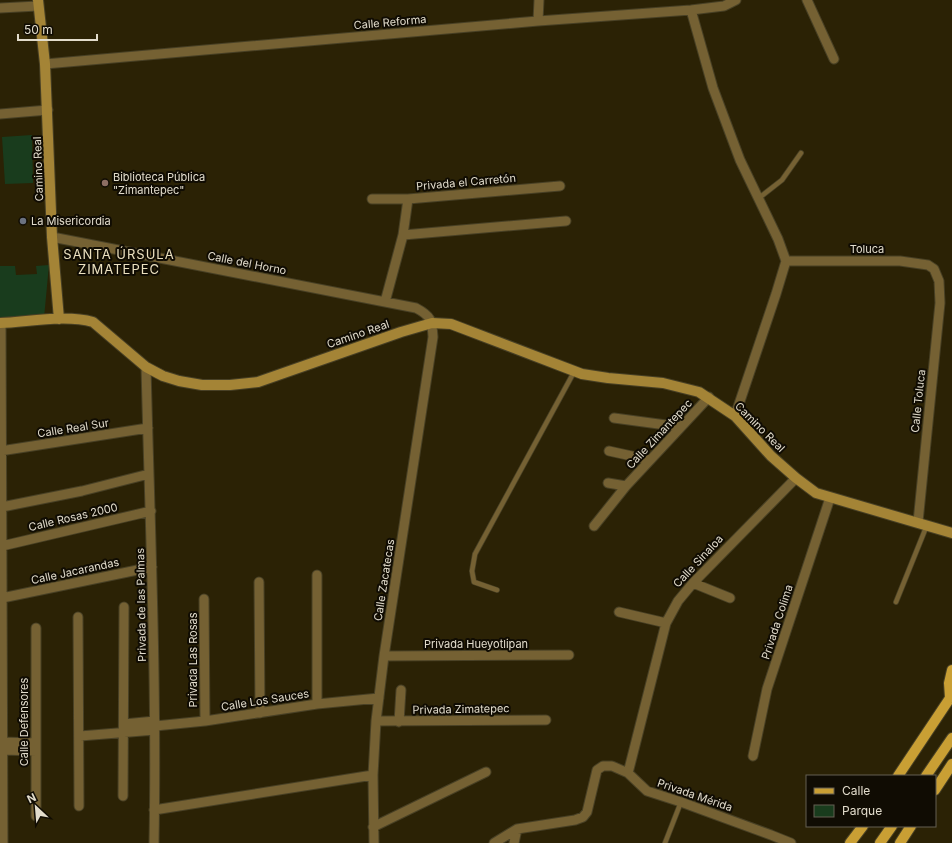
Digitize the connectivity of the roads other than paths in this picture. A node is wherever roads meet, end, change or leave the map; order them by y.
1 (539, 0) edge
2 (736, 0) edge
3 (807, 0) edge
4 (38, 3) edge
5 (0, 8) edge
6 (691, 10) junction
7 (538, 20) junction
8 (834, 59) dead end
9 (45, 64) junction
10 (48, 110) junction
11 (0, 114) edge
12 (801, 153) dead end
13 (560, 186) dead end
14 (758, 198) junction
15 (372, 199) dead end
16 (408, 199) junction
17 (566, 221) dead end
18 (403, 235) junction
19 (52, 237) junction
20 (786, 261) junction
21 (939, 281) joint
22 (385, 302) junction
23 (59, 319) junction
24 (0, 323) edge
25 (432, 323) junction
26 (146, 367) junction
27 (575, 371) junction
28 (709, 398) junction
29 (735, 416) junction
30 (614, 418) dead end
31 (681, 427) junction
32 (148, 428) junction
33 (1, 451) edge
34 (609, 451) dead end
35 (650, 460) junction
36 (149, 474) junction
37 (796, 478) junction
38 (608, 483) dead end
39 (626, 486) junction
40 (830, 498) junction
41 (2, 507) junction
42 (151, 511) junction
43 (923, 524) junction
44 (594, 526) dead end
45 (952, 533) edge
46 (2, 546) junction
47 (1, 567) edge
48 (152, 567) junction
49 (317, 575) dead end
50 (259, 582) dead end
51 (692, 582) junction
52 (497, 590) dead end
53 (2, 598) junction
54 (730, 598) dead end
55 (204, 599) dead end
56 (896, 602) dead end
57 (124, 607) dead end
58 (619, 612) dead end
59 (78, 617) dead end
60 (666, 624) junction
61 (36, 628) dead end
62 (569, 655) dead end
63 (384, 656) junction
64 (952, 670) edge
65 (401, 690) dead end
66 (1, 692) edge
67 (951, 696) edge
68 (379, 698) junction
69 (317, 704) junction
70 (260, 713) junction
71 (546, 720) dead end
72 (205, 721) junction
73 (376, 721) junction
74 (399, 722) junction
75 (155, 726) junction
76 (124, 728) junction
77 (80, 736) junction
78 (952, 738) edge
79 (3, 746) junction
80 (36, 747) junction
81 (753, 756) dead end
82 (952, 764) edge
83 (486, 772) dead end
84 (628, 773) junction
85 (373, 775) junction
86 (899, 775) edge
87 (927, 775) edge
88 (1, 786) edge
89 (936, 788) edge
90 (123, 796) dead end
91 (681, 802) junction
92 (79, 806) dead end
93 (154, 810) junction
94 (36, 816) dead end
95 (373, 827) junction
96 (862, 827) edge
97 (891, 827) edge
98 (910, 827) edge
99 (517, 829) junction
100 (3, 843) edge
101 (154, 843) edge
102 (374, 843) edge
103 (494, 843) edge
104 (514, 843) edge
105 (665, 843) edge
106 (791, 843) edge
107 (850, 843) edge
108 (880, 843) edge
109 (900, 843) edge

1 - 7 street
2 - 6 street, Calle Reforma
3 - 8 street
4 - 5 street
4 - 9 main road, Camino Real
6 - 7 street, Calle Reforma
6 - 14 street
7 - 9 street, Calle Reforma
9 - 10 main road, Camino Real
10 - 11 street
10 - 19 main road, Camino Real
12 - 14 lane
13 - 16 street, Privada el Carretón
14 - 20 street
15 - 16 street, Privada el Carretón
16 - 18 street
17 - 18 street
18 - 22 street
19 - 22 street, Calle del Horno
19 - 23 main road, Camino Real
20 - 21 street, Toluca
20 - 29 street
21 - 43 street, Calle Toluca
22 - 25 street, Calle del Horno
23 - 24 main road
23 - 26 main road, Camino Real
24 - 33 street
25 - 26 main road, Camino Real
25 - 27 main road, Camino Real
25 - 63 street, Calle Zacatecas
26 - 32 street, Privada de las Palmas
27 - 28 main road, Camino Real
27 - 52 lane
28 - 29 main road, Camino Real
28 - 31 street, Calle Zimantepec
29 - 37 main road, Camino Real
30 - 31 street
31 - 35 street, Calle Zimantepec
32 - 33 street, Calle Real Sur
32 - 36 street, Privada de las Palmas
33 - 41 street
34 - 35 street
35 - 39 street, Calle Zimantepec
36 - 41 street
36 - 42 street, Privada de las Palmas
37 - 40 main road, Camino Real
37 - 51 street, Calle Sinaloa
38 - 39 street
39 - 44 street, Calle Zimantepec
40 - 43 main road, Camino Real
40 - 81 street, Privada Colima
41 - 46 street
42 - 46 street, Calle Rosas 2000
42 - 48 street, Privada de las Palmas
43 - 45 main road, Camino Real
43 - 56 lane
46 - 47 street
47 - 53 street
48 - 53 street, Calle Jacarandas
48 - 75 street, Privada de las Palmas
49 - 69 street
50 - 70 street
51 - 54 street
51 - 60 street, Calle Sinaloa
53 - 66 street
55 - 72 street, Privada Las Rosas
57 - 76 street
58 - 60 street
59 - 77 street
60 - 84 street, Calle Sinaloa
61 - 80 street, Calle Defensores
62 - 63 street, Privada Hueyotlipan
63 - 68 street, Calle Zacatecas
64 - 67 main road
65 - 74 street
66 - 79 street
67 - 86 main road
68 - 69 street, Calle Los Sauces
68 - 73 street, Calle Zacatecas
69 - 70 street, Calle Los Sauces
70 - 72 street, Calle Los Sauces
71 - 74 street, Privada Zimatepec
72 - 75 street, Calle Los Sauces
73 - 74 street, Privada Zimatepec
73 - 85 street, Calle Zacatecas
75 - 76 street, Calle Los Sauces
75 - 93 street, Privada de las Palmas
76 - 77 street, Calle Los Sauces
76 - 90 street
77 - 92 street
78 - 87 main road
79 - 80 street
79 - 88 street
80 - 94 street, Calle Defensores
82 - 89 main road
83 - 95 street
84 - 91 street, Privada Mérida
84 - 99 street, Privada Mérida
85 - 93 street
85 - 95 street, Calle Zacatecas
88 - 100 street
91 - 105 lane
91 - 106 street, Privada Mérida
93 - 101 street, Privada de las Palmas
95 - 102 street, Calle Zacatecas
96 - 107 main road
97 - 108 main road
98 - 109 main road
99 - 103 street
99 - 104 street

